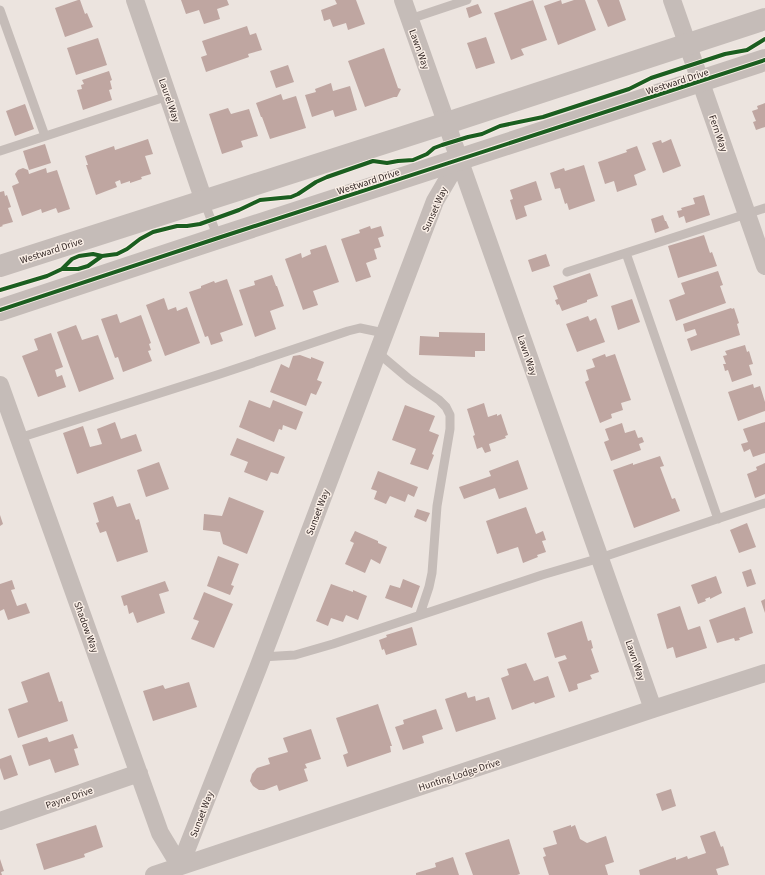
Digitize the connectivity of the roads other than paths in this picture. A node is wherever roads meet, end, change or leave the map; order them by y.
1 (135, 0) edge
2 (403, 0) edge
3 (468, 0) edge
4 (672, 0) edge
5 (0, 10) edge
6 (410, 19) junction
7 (765, 19) edge
8 (688, 44) junction
9 (765, 60) edge
10 (701, 81) junction
11 (168, 96) junction
12 (446, 123) junction
13 (45, 136) junction
14 (0, 151) edge
15 (459, 160) junction
16 (204, 201) junction
17 (765, 208) edge
18 (747, 214) junction
19 (218, 238) junction
20 (626, 253) junction
21 (0, 266) edge
22 (765, 266) edge
23 (567, 272) dead end
24 (0, 310) edge
25 (384, 333) junction
26 (377, 352) junction
27 (0, 385) edge
28 (19, 438) junction
29 (765, 503) edge
30 (718, 519) junction
31 (600, 558) junction
32 (420, 614) junction
33 (262, 657) junction
34 (765, 674) edge
35 (653, 709) junction
36 (139, 773) junction
37 (0, 821) edge
38 (180, 866) junction
39 (154, 875) edge

1 - 11 street, Laurel Way
2 - 6 street, Lawn Way
3 - 6 lane
4 - 8 street, Fern Way
5 - 13 lane
6 - 12 street, Lawn Way
7 - 8 street, Westward Drive
8 - 10 street, Fern Way
8 - 12 street, Westward Drive
9 - 10 street, Westward Drive
10 - 15 street, Westward Drive
10 - 18 street, Fern Way
11 - 13 lane
11 - 16 street, Laurel Way
12 - 15 street, Lawn Way
12 - 16 street, Westward Drive
13 - 14 lane
15 - 19 street, Westward Drive
15 - 25 street, Sunset Way
15 - 31 street, Lawn Way
16 - 19 lane
16 - 21 street, Westward Drive
17 - 18 lane
18 - 20 lane
18 - 22 street, Fern Way
19 - 24 street, Westward Drive
20 - 23 lane
20 - 30 lane
25 - 26 street, Sunset Way
25 - 28 lane
26 - 32 lane
26 - 33 street, Sunset Way
27 - 28 street, Shadow Way
28 - 36 street, Shadow Way
29 - 30 lane
30 - 31 lane
31 - 32 lane
31 - 35 street, Lawn Way
32 - 33 lane
33 - 38 street, Sunset Way
34 - 35 street, Hunting Lodge Drive
35 - 38 street, Hunting Lodge Drive
36 - 37 street, Payne Drive
36 - 38 street, Shadow Way
38 - 39 street, Hunting Lodge Drive

